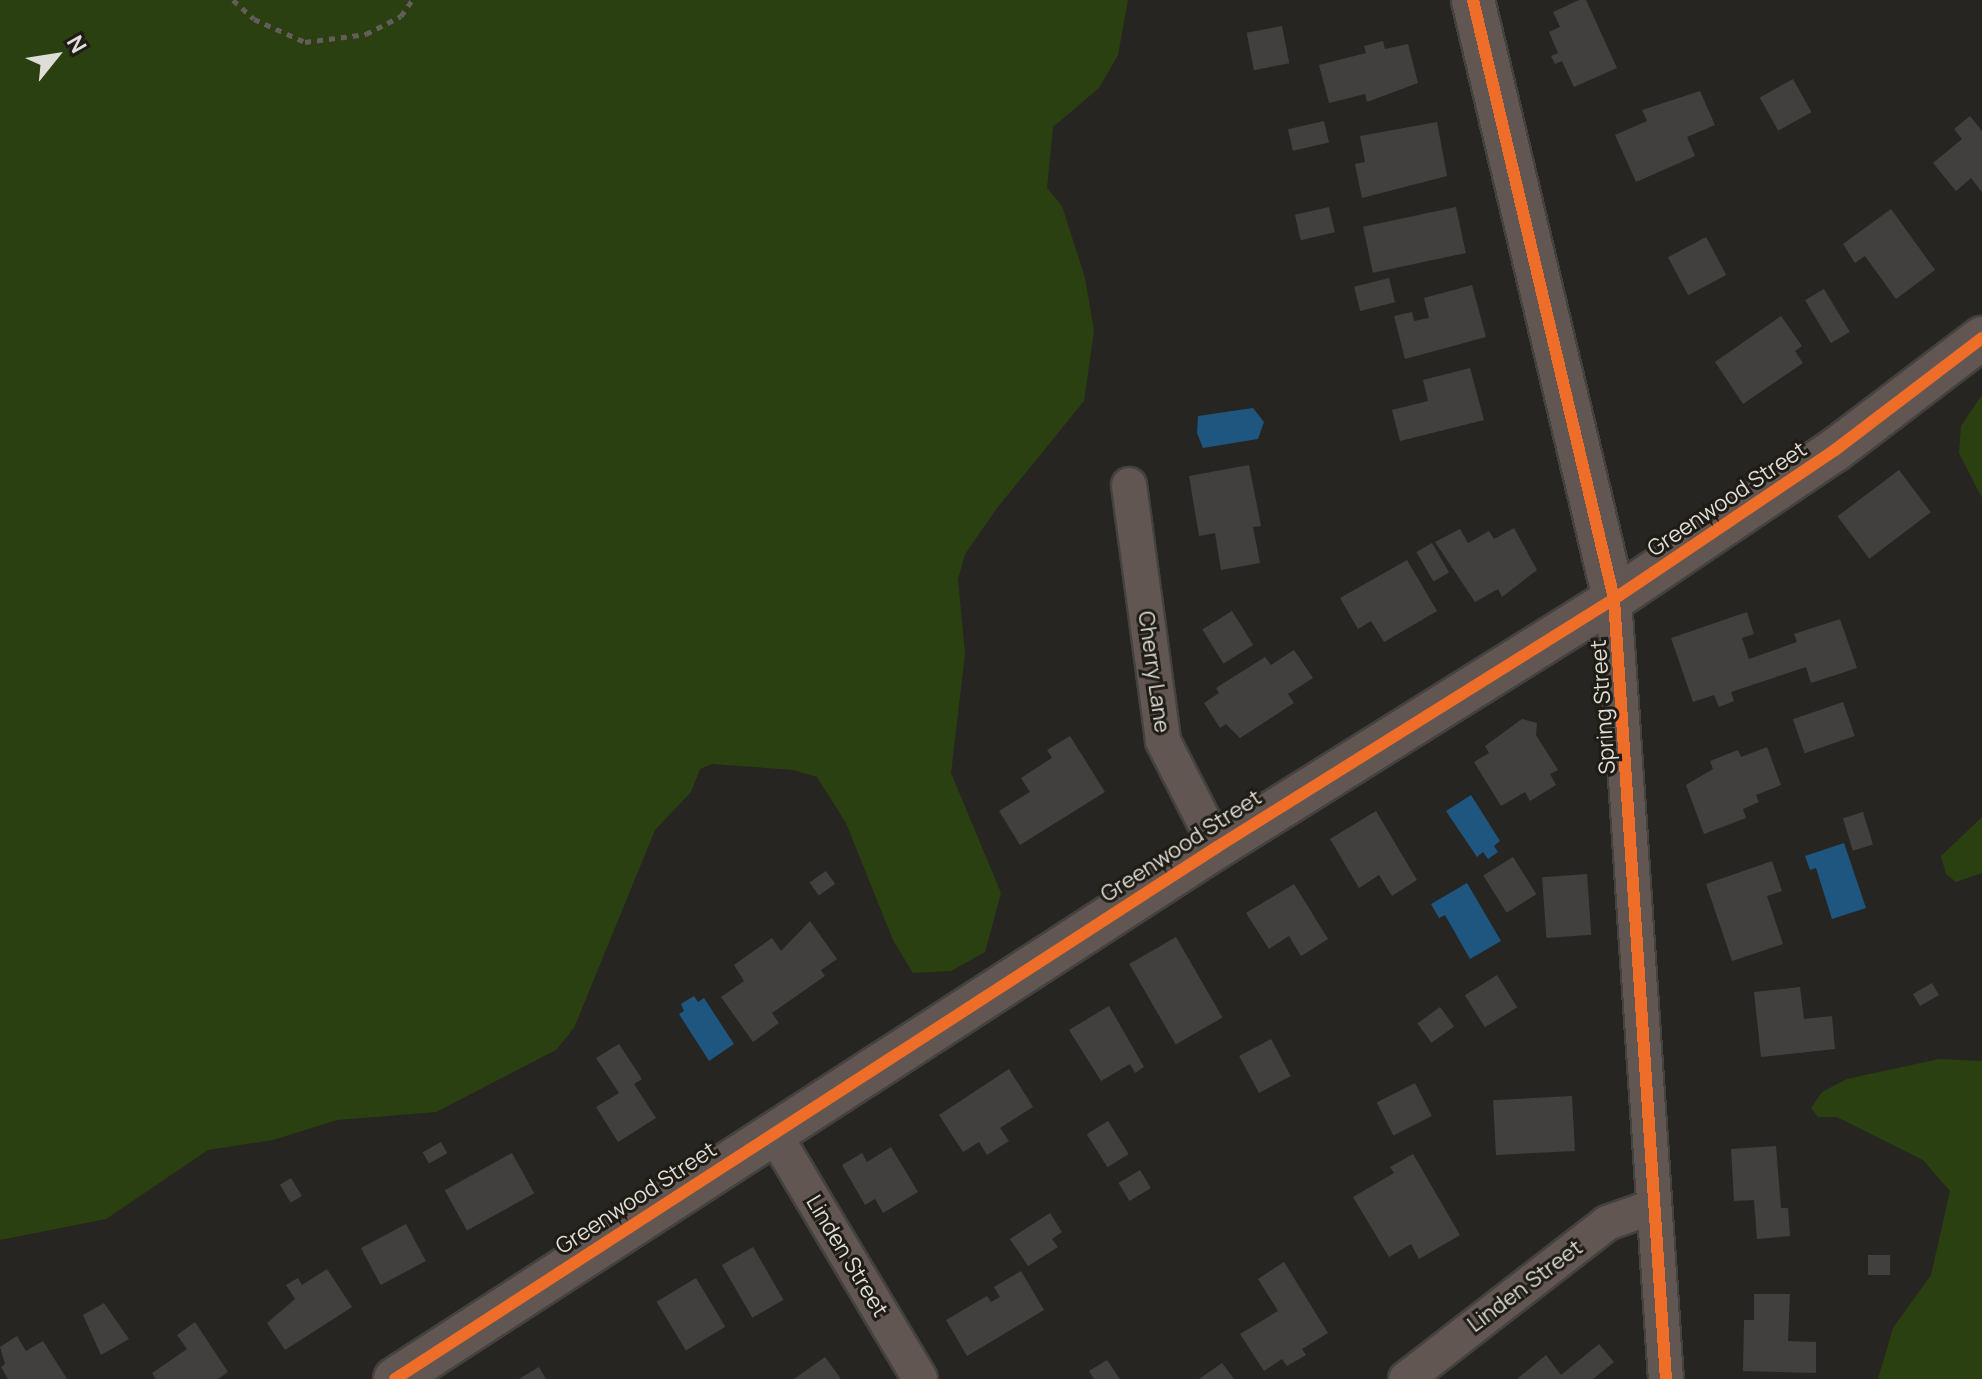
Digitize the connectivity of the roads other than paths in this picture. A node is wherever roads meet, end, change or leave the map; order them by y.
1 (1473, 0) edge
2 (1982, 338) edge
3 (1129, 485) dead end
4 (1614, 599) junction
5 (1217, 847) junction
6 (773, 1132) junction
7 (1652, 1207) junction
8 (395, 1379) edge
9 (920, 1379) edge
10 (1406, 1379) edge
11 (1666, 1379) edge

1 - 4 street, Spring Street
2 - 4 street, Greenwood Street
3 - 5 street, Cherry Lane
4 - 5 street, Greenwood Street
4 - 7 street, Spring Street
5 - 6 street, Greenwood Street
6 - 8 street, Greenwood Street
6 - 9 street, Linden Street
7 - 10 street, Linden Street
7 - 11 street, Spring Street

